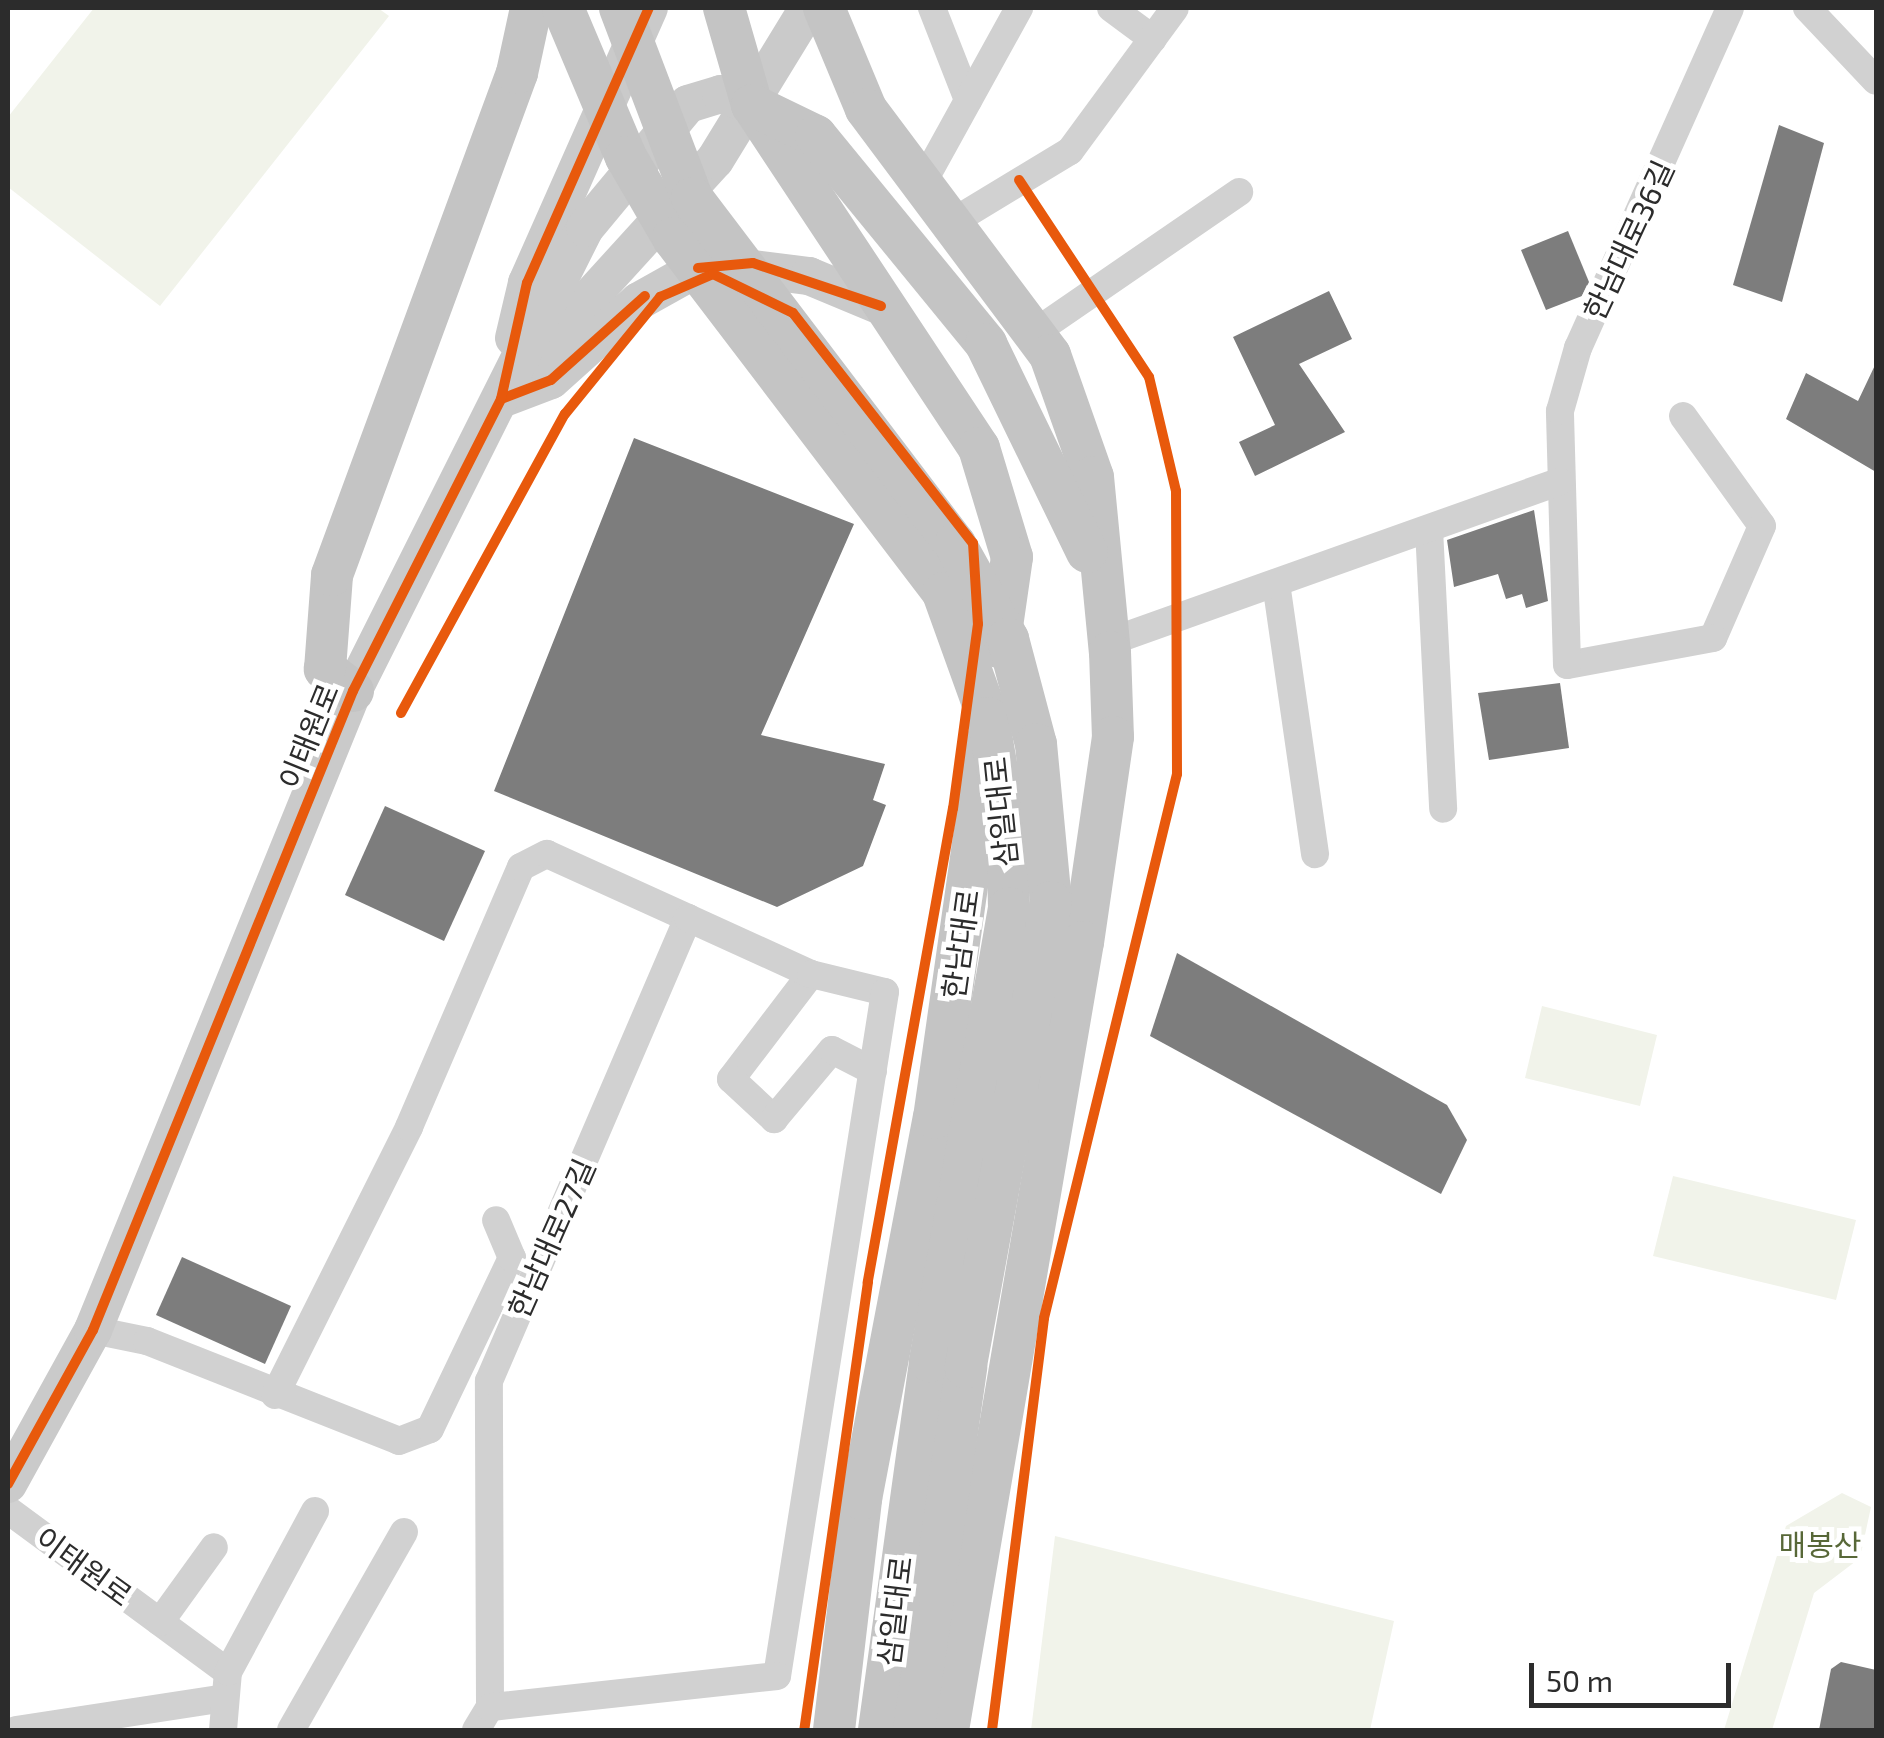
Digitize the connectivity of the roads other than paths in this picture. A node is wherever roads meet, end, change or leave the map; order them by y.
1 (531, 8) edge
2 (563, 8) edge
3 (620, 8) edge
4 (649, 8) edge
5 (724, 8) edge
6 (808, 8) edge
7 (824, 8) edge
8 (932, 8) edge
9 (1019, 8) edge
10 (1110, 8) edge
11 (1175, 8) edge
12 (1730, 8) edge
13 (1807, 8) edge
14 (1153, 39) junction
15 (1876, 82) edge
16 (968, 100) junction
17 (752, 105) junction
18 (922, 184) junction
19 (1239, 192) dead end
20 (951, 222) junction
21 (585, 228) junction
22 (618, 259) junction
23 (881, 306) junction
24 (1034, 333) junction
25 (500, 399) junction
26 (1683, 416) dead end
27 (1559, 482) junction
28 (1428, 529) junction
29 (1276, 583) junction
30 (1104, 588) junction
31 (1109, 642) junction
32 (354, 690) junction
33 (1444, 810) dead end
34 (1315, 854) dead end
35 (688, 918) junction
36 (810, 974) junction
37 (873, 1070) junction
38 (496, 1220) dead end
39 (92, 1330) junction
40 (948, 1364) junction
41 (275, 1395) junction
42 (8, 1484) edge
43 (8, 1510) edge
44 (315, 1511) dead end
45 (404, 1532) dead end
46 (214, 1548) dead end
47 (160, 1622) junction
48 (226, 1685) junction
49 (483, 1719) edge
50 (12, 1729) edge
51 (223, 1730) edge
52 (291, 1730) edge
53 (834, 1730) edge
54 (880, 1730) edge
55 (914, 1730) edge
56 (948, 1730) edge

1 - 32 main road
2 - 40 main road, 삼일대로, bridge
3 - 40 main road, 삼일대로, bridge
4 - 25 main road, 이태원로
5 - 17 main road, 한남대로
6 - 17 main road, 이태원로
7 - 18 main road
8 - 16 street
9 - 16 street
10 - 14 street
11 - 14 street
12 - 27 street, 한남대로36길
13 - 15 street
14 - 20 street
16 - 18 street
17 - 21 main road, 이태원로
17 - 22 main road, 이태원로
17 - 23 main road, 한남대로
17 - 30 main road
18 - 20 main road
19 - 24 street
20 - 24 main road
21 - 22 main road
21 - 25 main road, 이태원로
22 - 25 main road, 이태원로
23 - 25 main road
23 - 53 main road, 한남대로
24 - 30 main road
25 - 32 main road, 이태원로
26 - 27 street, 한남대로36길
27 - 28 street
28 - 29 street
28 - 33 street
29 - 31 street
29 - 34 street
30 - 31 main road
31 - 56 main road
32 - 39 main road, 이태원로
35 - 36 street, 한남대로27길
35 - 41 street
35 - 49 street, 한남대로27길
36 - 37 street, 한남대로27길
36 - 37 street
37 - 49 street, 한남대로27길
38 - 41 street
39 - 41 street
39 - 42 main road, 이태원로
40 - 54 main road, 삼일대로
40 - 55 main road, 삼일대로
43 - 47 street, 이태원로
44 - 48 street
45 - 52 street
46 - 47 street, 이태원로
47 - 48 street, 이태원로
48 - 50 street
48 - 51 street

